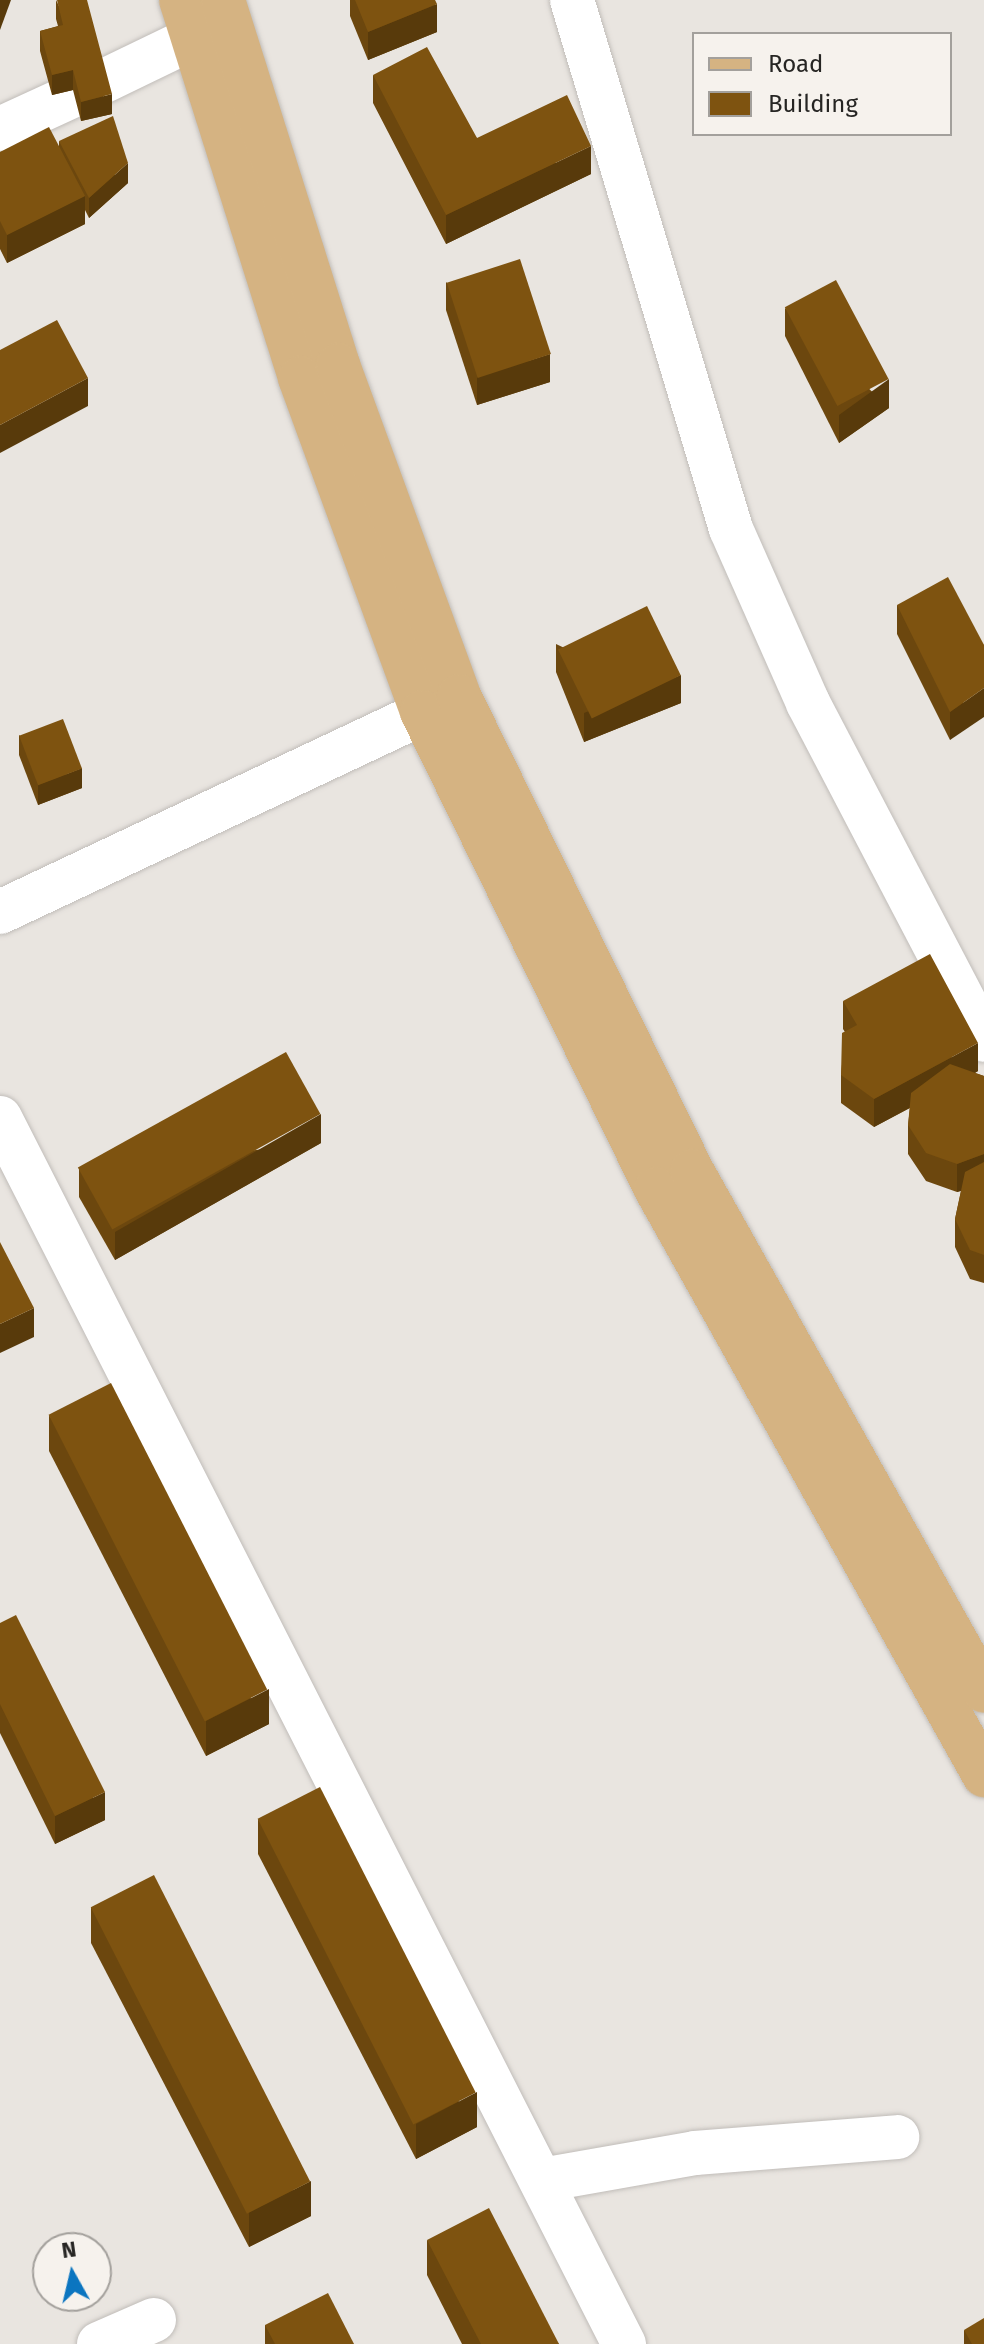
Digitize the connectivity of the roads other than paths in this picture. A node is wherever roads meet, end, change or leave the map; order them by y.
1 (223, 0) edge
2 (572, 0) edge
3 (186, 19) edge
4 (0, 129) edge
5 (441, 704) junction
6 (0, 912) edge
7 (984, 1040) edge
8 (0, 1118) edge
9 (984, 1691) edge
10 (984, 1775) edge
11 (897, 2137) dead end
12 (542, 2180) junction
13 (154, 2320) dead end
14 (99, 2344) edge
15 (624, 2344) edge

1 - 5 main road
2 - 7 street
3 - 4 street
3 - 5 main road
5 - 6 street
5 - 9 main road
5 - 10 main road
8 - 12 street
11 - 12 street
12 - 15 street
13 - 14 street

